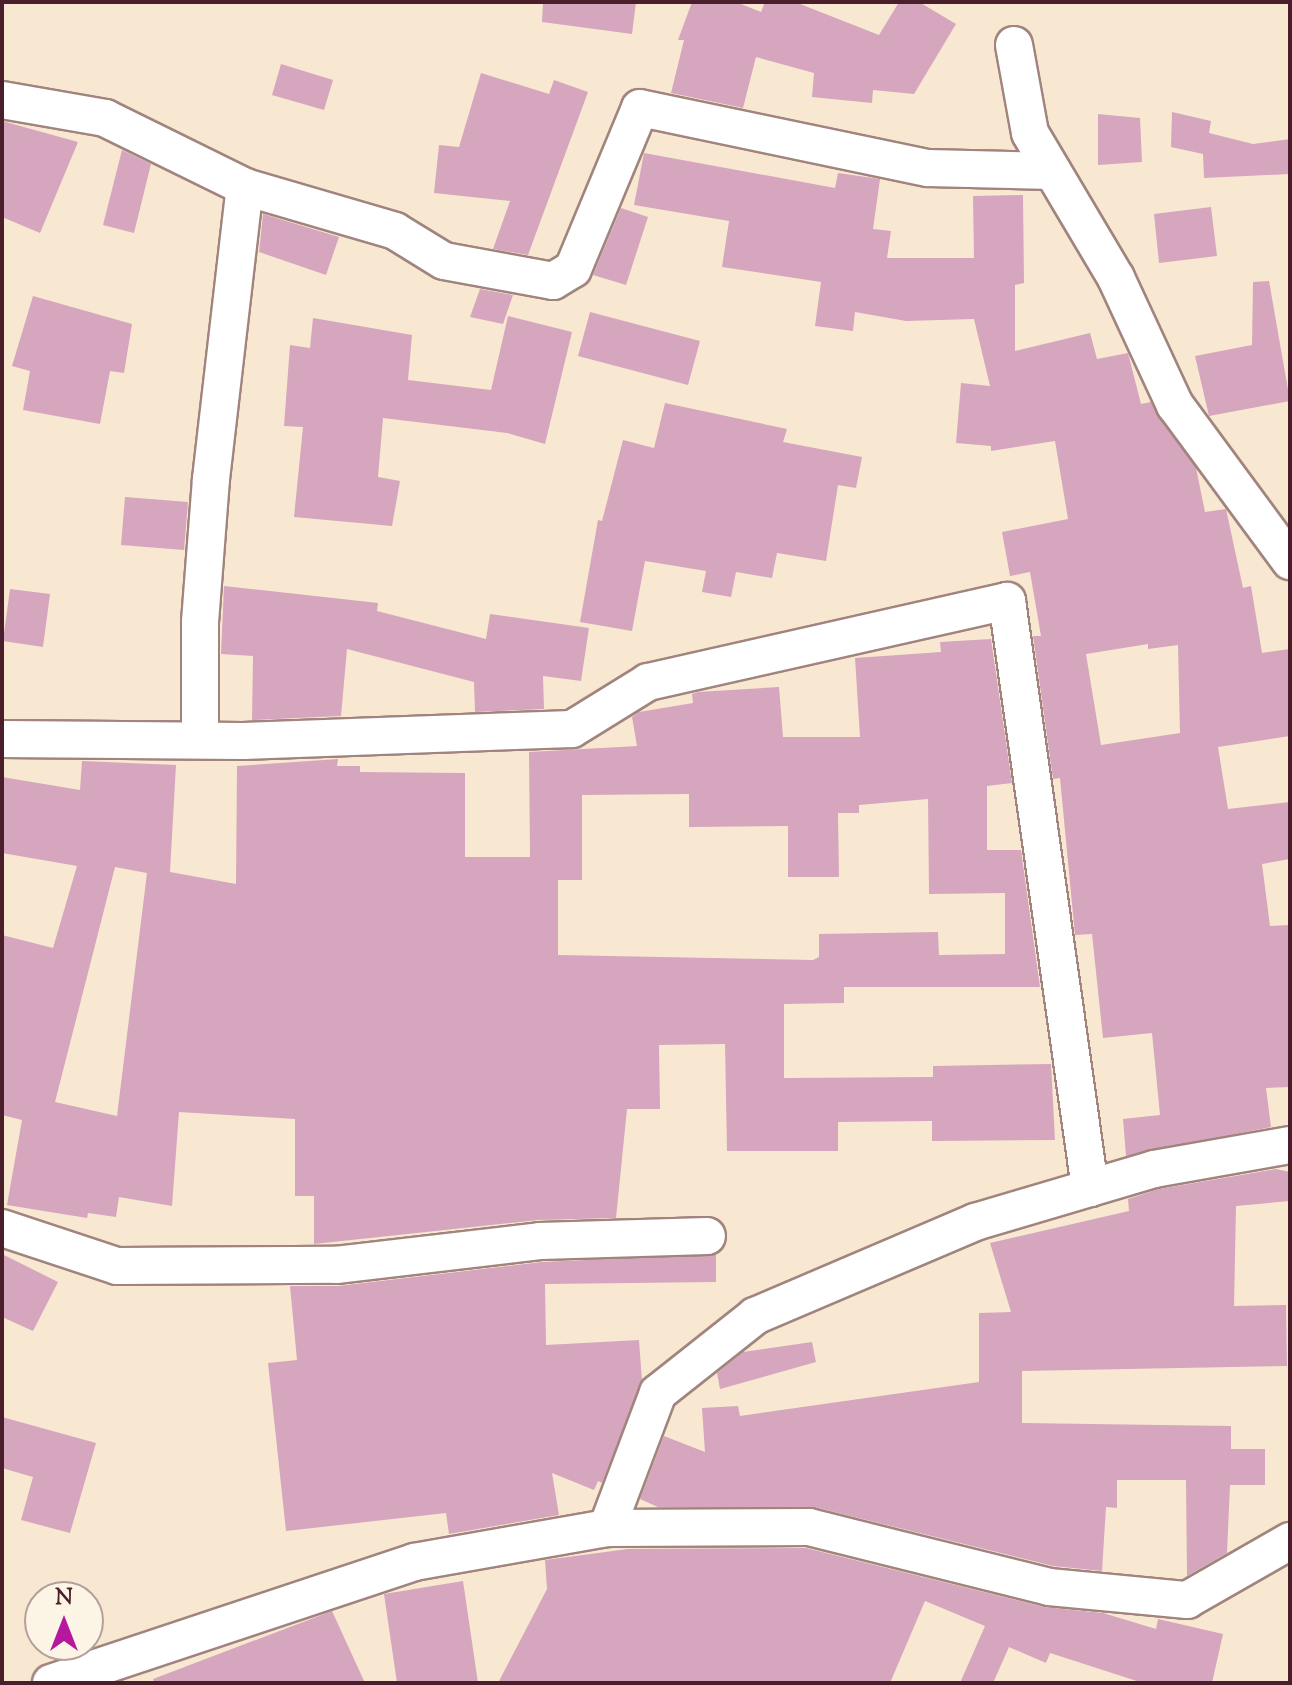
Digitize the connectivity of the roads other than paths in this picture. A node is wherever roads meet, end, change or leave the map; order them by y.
1 (1014, 45) dead end
2 (2, 100) edge
3 (1052, 171) junction
4 (245, 187) junction
5 (1290, 561) edge
6 (2, 739) edge
7 (200, 740) junction
8 (1290, 1145) edge
9 (1090, 1188) junction
10 (2, 1228) edge
11 (707, 1236) dead end
12 (607, 1528) junction
13 (1290, 1541) edge
14 (51, 1683) edge

1 - 3 street
2 - 4 street
3 - 4 street
3 - 5 street
4 - 7 street
6 - 7 street
7 - 9 street
8 - 9 street
9 - 12 street
10 - 11 street
12 - 13 street
12 - 14 street

